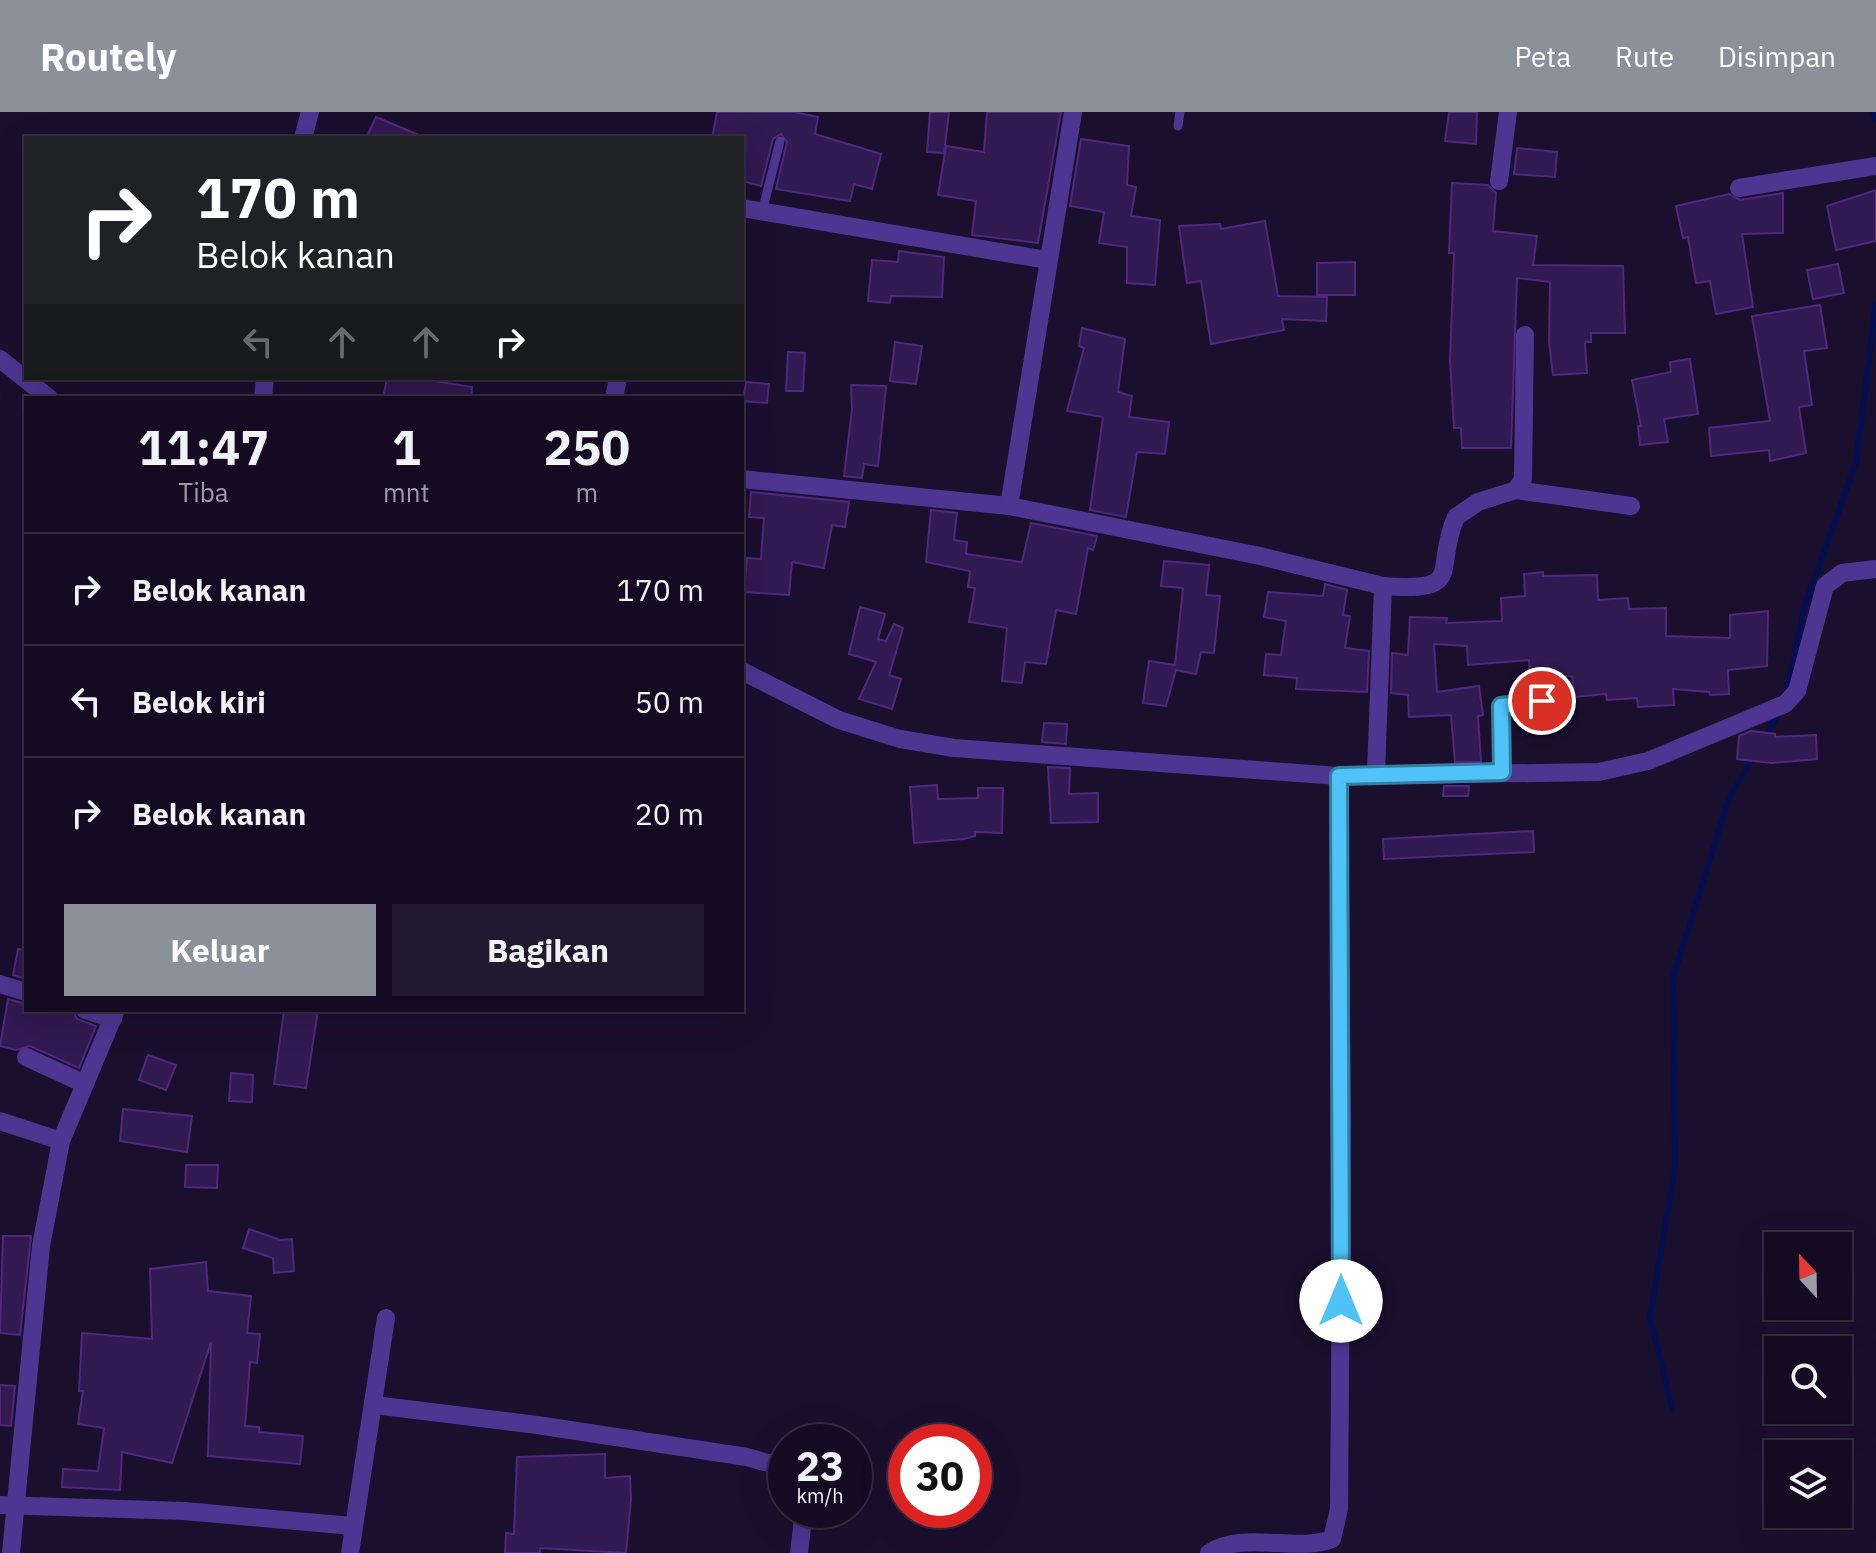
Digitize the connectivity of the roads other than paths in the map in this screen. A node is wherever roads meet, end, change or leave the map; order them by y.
1 (310, 112) edge
2 (1073, 112) edge
3 (1180, 112) edge
4 (1508, 112) edge
5 (1178, 126) dead end
6 (304, 136) edge
7 (780, 141) dead end
8 (1876, 166) edge
9 (1499, 181) dead end
10 (1739, 188) dead end
11 (744, 208) edge
12 (762, 212) junction
13 (1047, 260) junction
14 (1525, 335) dead end
15 (0, 359) edge
16 (24, 378) edge
17 (26, 380) edge
18 (46, 396) edge
19 (744, 479) edge
20 (1516, 490) junction
21 (1009, 506) junction
22 (1631, 506) dead end
23 (1876, 569) edge
24 (1383, 586) junction
25 (744, 672) edge
26 (1568, 700) dead end
27 (1502, 772) junction
28 (1376, 773) junction
29 (1339, 776) junction
30 (0, 984) edge
31 (24, 991) edge
32 (115, 1014) edge
33 (26, 1057) dead end
34 (85, 1084) junction
35 (0, 1121) edge
36 (61, 1141) junction
37 (386, 1318) dead end
38 (374, 1405) junction
39 (768, 1463) edge
40 (8, 1507) edge
41 (352, 1526) junction
42 (802, 1528) edge
43 (11, 1553) edge
44 (350, 1553) edge
45 (799, 1553) edge
46 (1209, 1553) edge

1 - 6 street
2 - 13 street
3 - 5 lane
4 - 9 street
7 - 12 lane
8 - 10 street
11 - 12 street
12 - 13 street
13 - 21 street
14 - 20 street
15 - 16 street
17 - 18 street
19 - 21 street
20 - 22 street
20 - 24 street
21 - 24 street
23 - 27 street
24 - 28 street
25 - 29 street
26 - 27 lane
27 - 28 street
28 - 29 street
29 - 46 street
30 - 31 street
32 - 34 street
33 - 34 street
34 - 36 street
35 - 36 street
36 - 40 street
37 - 38 street
38 - 39 street
38 - 41 street
40 - 41 street
40 - 43 street
41 - 44 street
42 - 45 street

